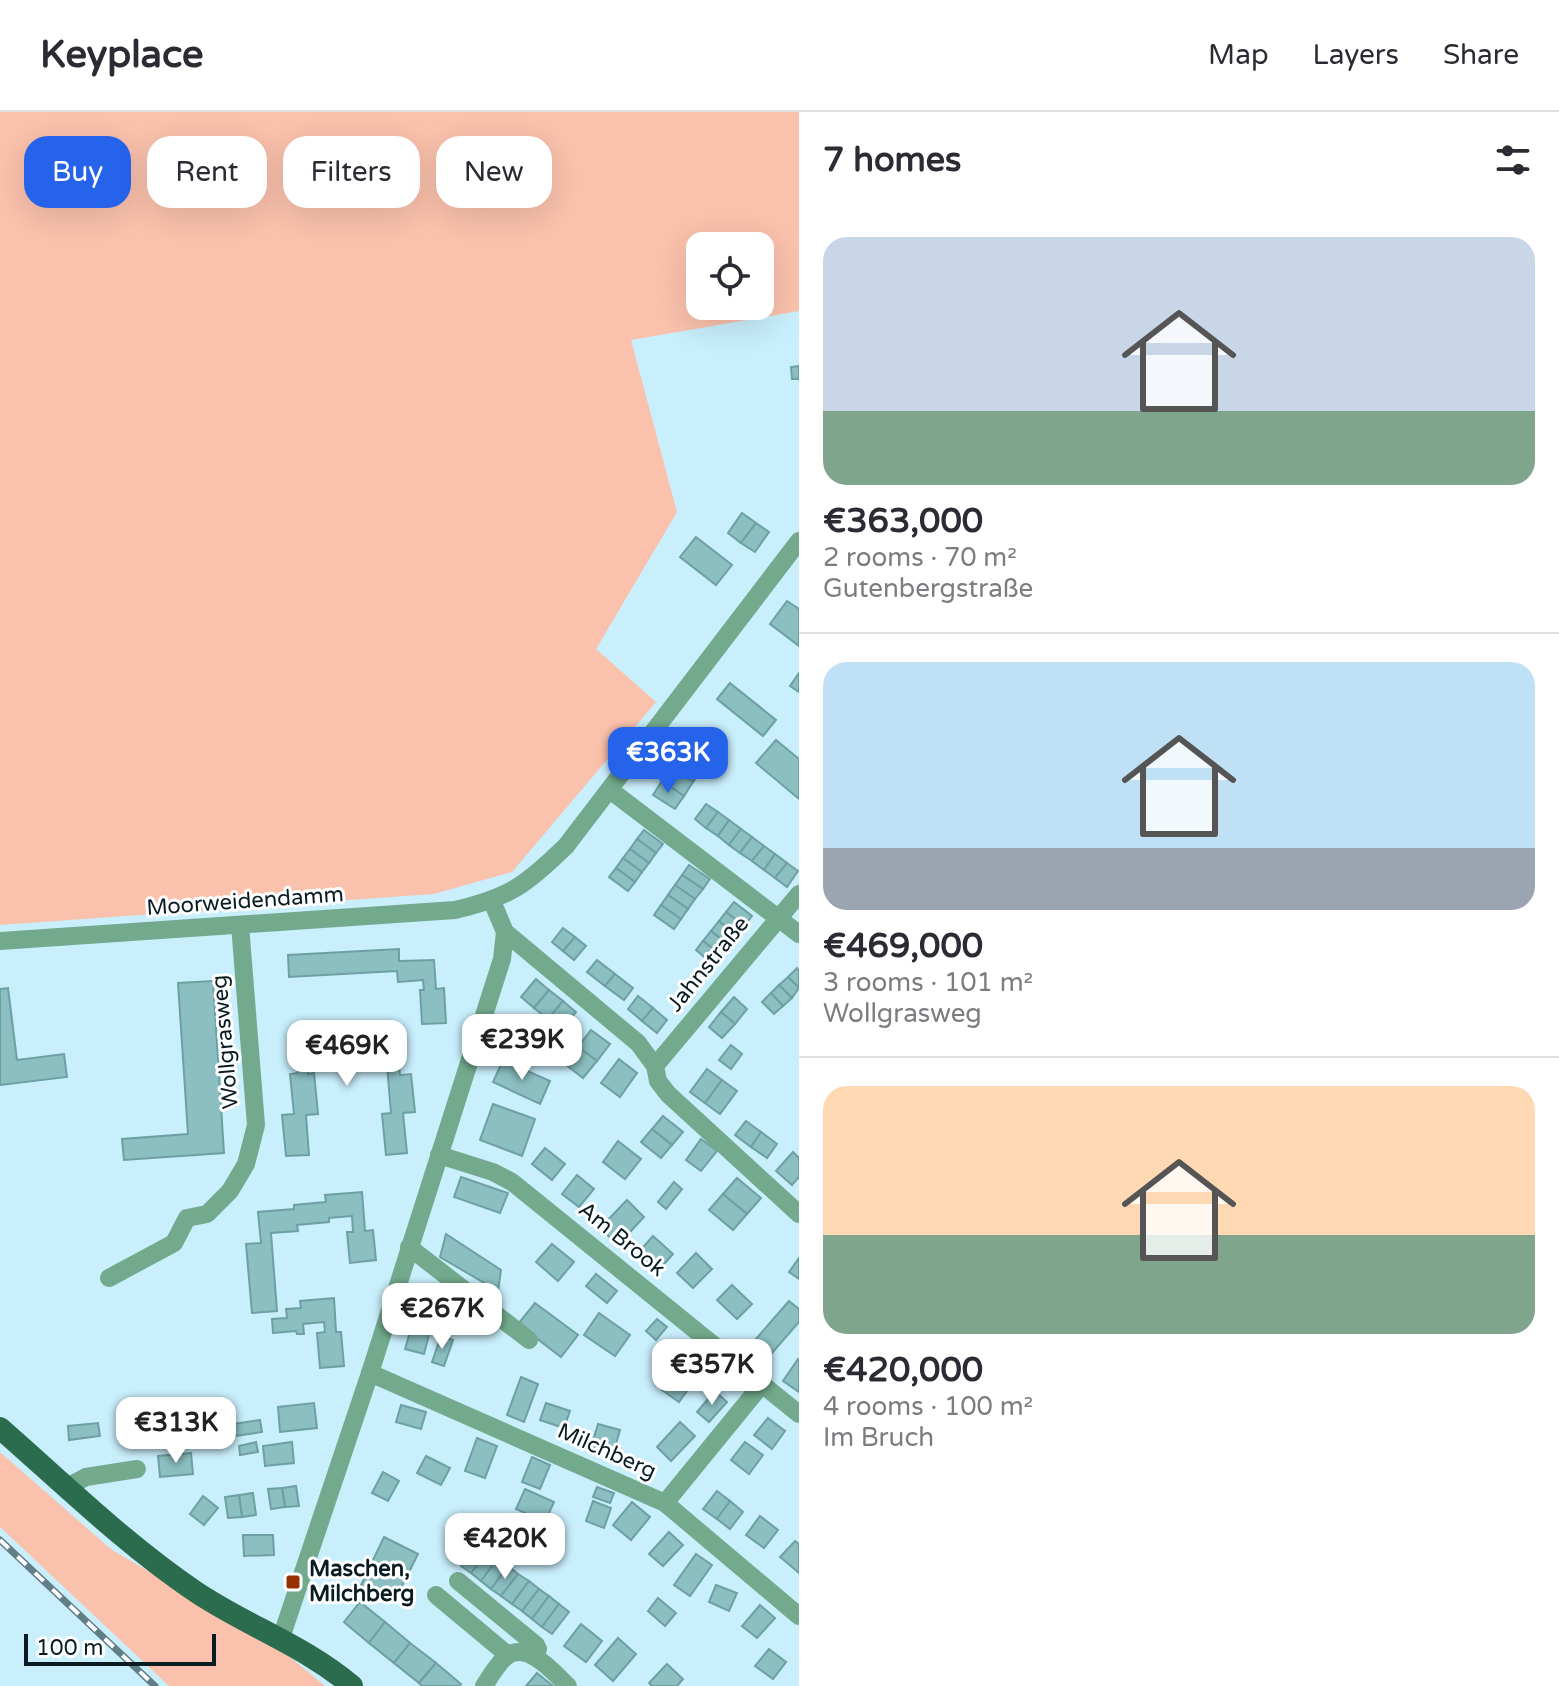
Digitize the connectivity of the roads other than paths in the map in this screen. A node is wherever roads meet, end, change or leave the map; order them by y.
1 (799, 541) edge
2 (610, 790) junction
3 (799, 894) edge
4 (492, 901) junction
5 (778, 916) junction
6 (240, 925) junction
7 (505, 932) junction
8 (799, 934) edge
9 (0, 941) edge
10 (655, 1066) junction
11 (439, 1155) junction
12 (799, 1214) edge
13 (409, 1247) junction
14 (109, 1278) dead end
15 (529, 1340) dead end
16 (370, 1373) junction
17 (763, 1383) junction
18 (799, 1414) edge
19 (0, 1428) edge
20 (137, 1469) dead end
21 (67, 1487) junction
22 (665, 1503) junction
23 (458, 1581) dead end
24 (436, 1595) dead end
25 (799, 1616) edge
26 (281, 1638) junction
27 (508, 1655) junction
28 (533, 1656) junction
29 (352, 1686) edge
30 (484, 1686) edge
31 (568, 1686) edge

1 - 2 street, Moorweidendamm
2 - 4 street, Moorweidendamm
2 - 5 street
3 - 5 street, Jahnstraße
4 - 6 street, Moorweidendamm
4 - 7 street
5 - 8 street
5 - 10 street, Jahnstraße
6 - 9 street, Moorweidendamm
6 - 14 street, Wollgrasweg
7 - 10 street
7 - 11 street
10 - 12 street
11 - 13 street
11 - 17 street, Am Brook
13 - 15 street
13 - 16 street
16 - 22 street, Milchberg
16 - 26 street
17 - 18 street, Am Brook
17 - 22 street
19 - 21 main road
20 - 21 street
21 - 26 main road
22 - 25 street, Milchberg
23 - 28 street
24 - 27 street
26 - 29 main road
27 - 28 street
27 - 30 street
28 - 31 street

